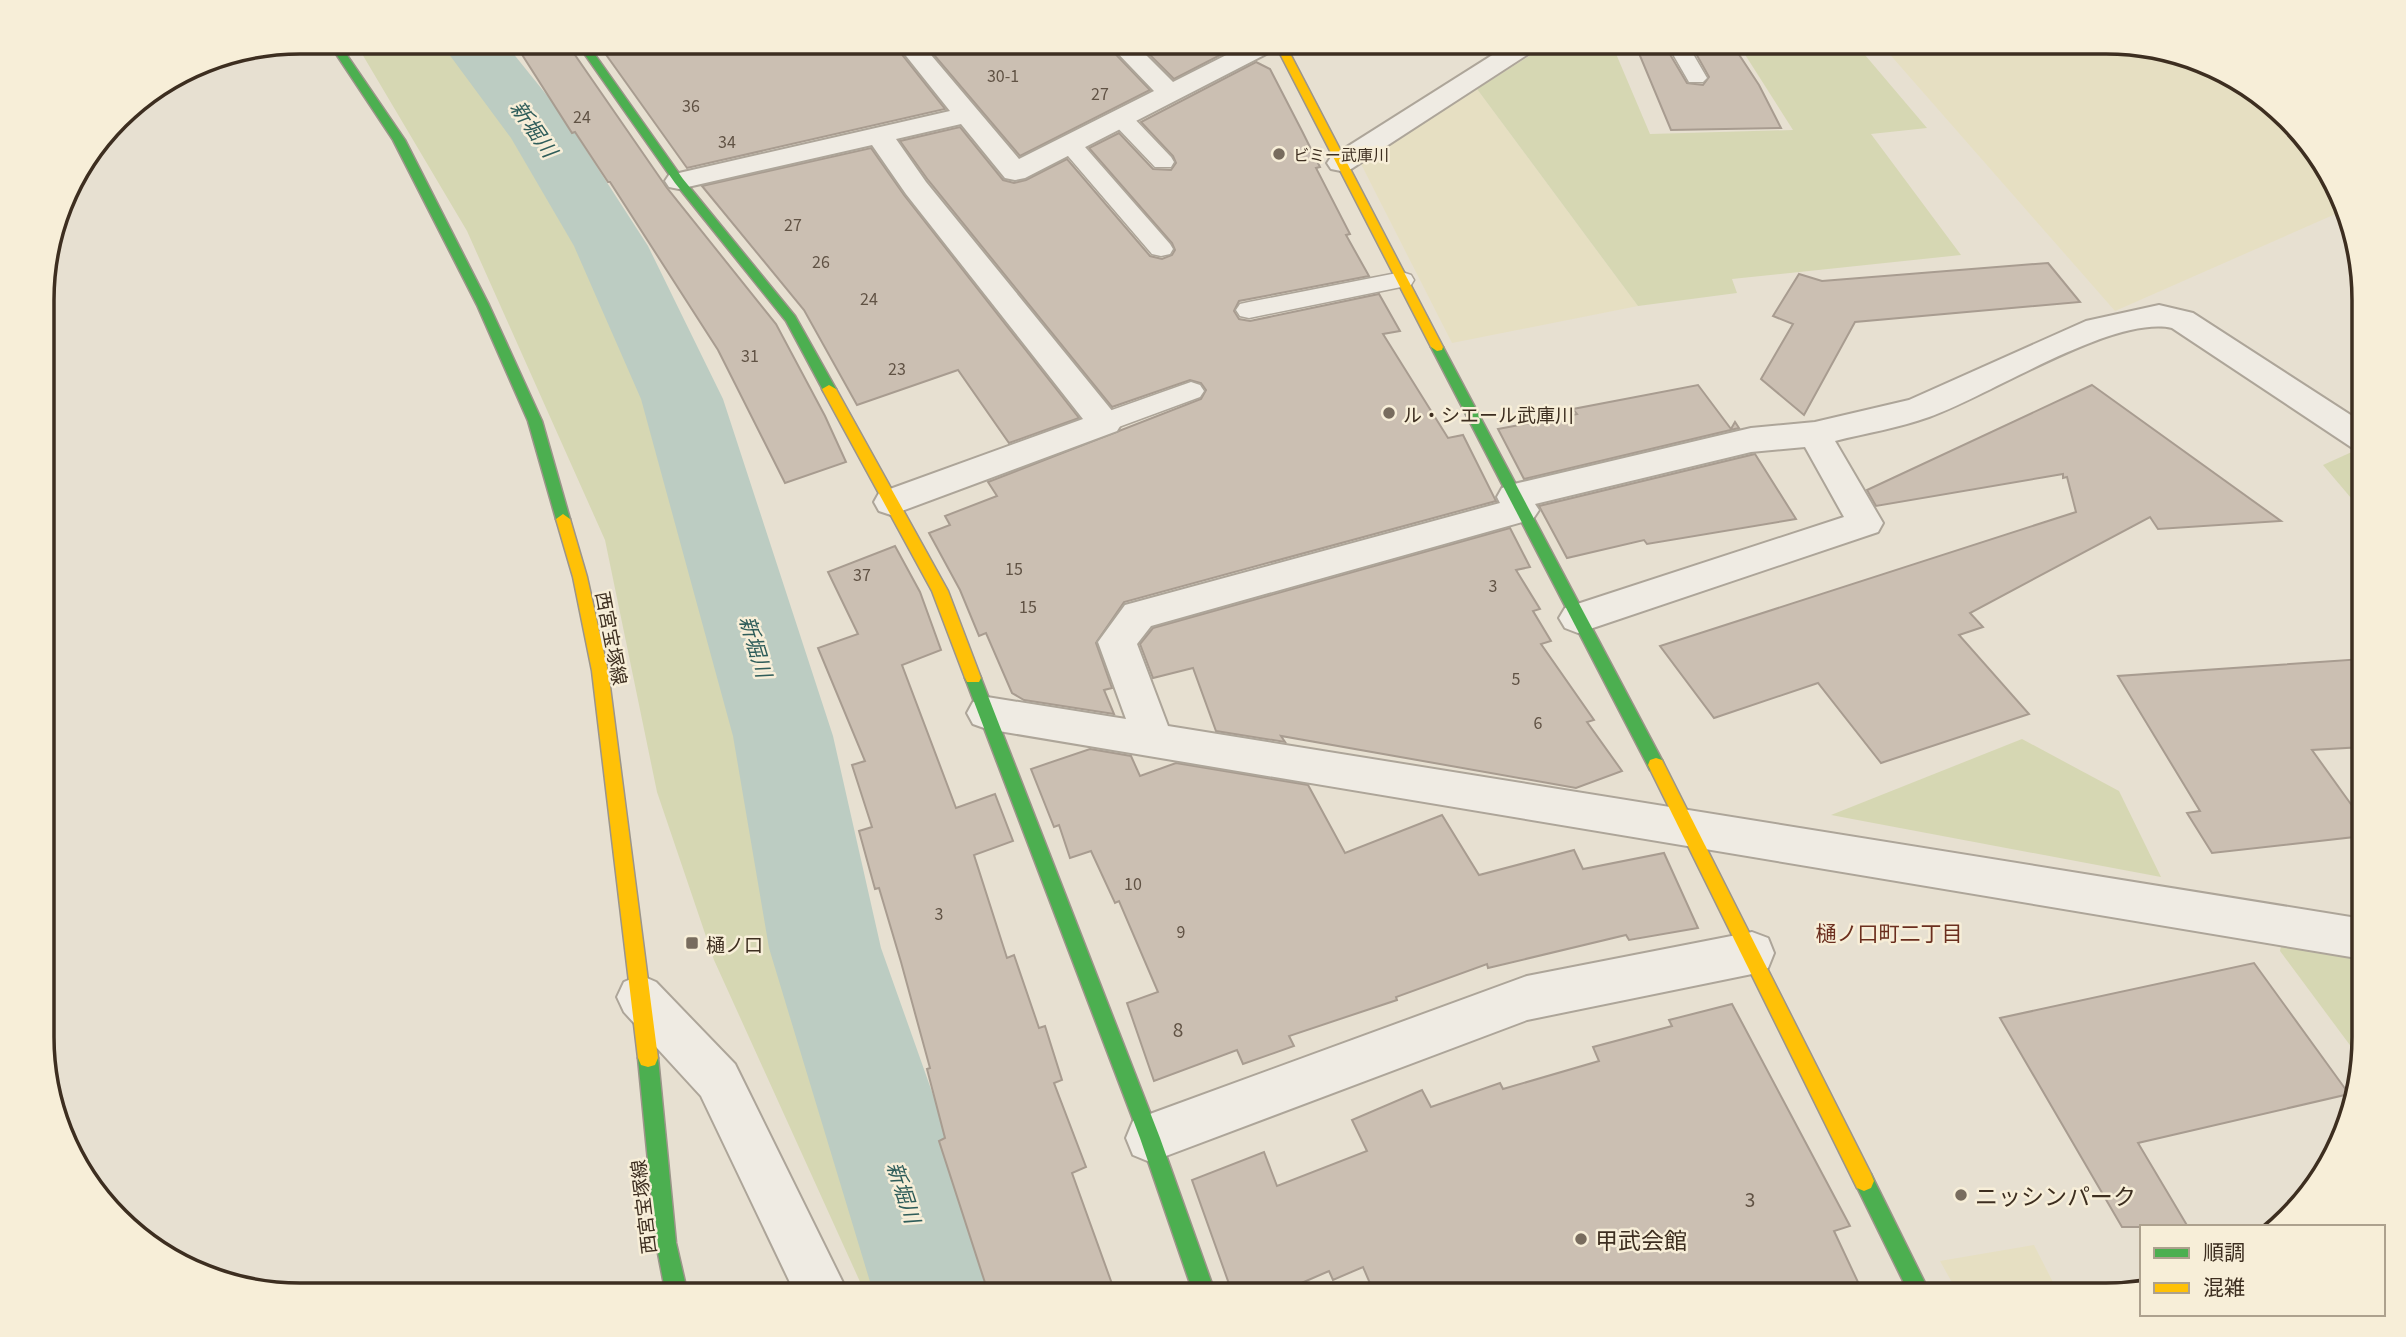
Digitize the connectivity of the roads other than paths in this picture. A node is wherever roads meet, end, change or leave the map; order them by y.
1 (1246, 54) edge
2 (1285, 54) edge
3 (1511, 54) edge
4 (1683, 54) edge
5 (342, 55) edge
6 (590, 55) edge
7 (917, 55) edge
8 (1132, 55) edge
9 (1696, 78) dead end
10 (1170, 93) junction
11 (967, 115) junction
12 (1121, 118) junction
13 (879, 135) junction
14 (1070, 145) junction
15 (1163, 162) dead end
16 (1341, 163) junction
17 (680, 181) junction
18 (1161, 249) dead end
19 (1402, 281) junction
20 (1249, 310) dead end
21 (1191, 391) dead end
22 (1105, 423) junction
23 (2351, 429) edge
24 (1815, 434) junction
25 (891, 502) junction
26 (1517, 503) junction
27 (1578, 618) junction
28 (987, 713) junction
29 (1154, 741) junction
30 (1689, 827) junction
31 (2352, 937) edge
32 (1752, 953) junction
33 (640, 997) junction
34 (1150, 1138) junction
35 (1915, 1282) edge
36 (674, 1283) edge
37 (817, 1283) edge
38 (1201, 1283) edge

1 - 10 street
2 - 16 street
3 - 16 street
4 - 9 lane
5 - 33 street, 西宮宝塚線
6 - 17 street
7 - 11 street
8 - 10 street
10 - 12 street
11 - 13 street
11 - 14 street
12 - 14 street
12 - 15 lane
13 - 17 street
13 - 22 street
14 - 18 lane
16 - 19 street
17 - 25 street
19 - 20 lane
19 - 26 street
21 - 22 lane
22 - 25 street
23 - 24 street
24 - 26 street
24 - 27 street
25 - 28 street
26 - 27 street
26 - 29 street
27 - 30 street
28 - 29 street
28 - 34 street
29 - 30 street
30 - 31 street
30 - 32 street
32 - 34 street
32 - 35 street
33 - 36 street, 西宮宝塚線
33 - 37 street
34 - 38 street

